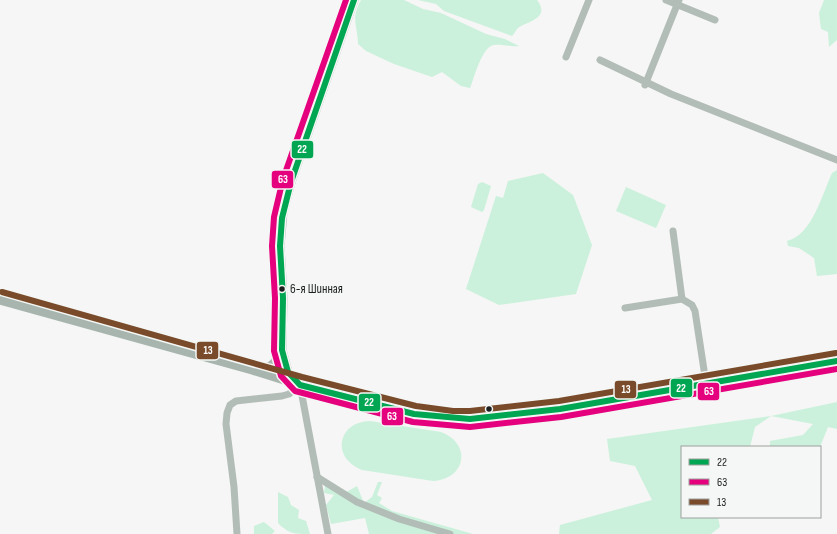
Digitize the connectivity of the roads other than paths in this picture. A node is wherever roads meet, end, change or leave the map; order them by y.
1 (354, 0) edge
2 (589, 0) edge
3 (666, 0) edge
4 (678, 2) edge
5 (715, 20) dead end
6 (566, 57) dead end
7 (600, 60) dead end
8 (645, 83) junction
9 (837, 160) edge
10 (673, 231) dead end
11 (682, 299) junction
12 (0, 300) edge
13 (625, 308) dead end
14 (282, 350) junction
15 (837, 360) edge
16 (252, 370) junction
17 (706, 383) junction
18 (300, 385) junction
19 (317, 477) junction
20 (237, 534) edge
21 (328, 534) edge
22 (450, 534) edge

1 - 14 main road
2 - 6 street
3 - 4 street
4 - 5 street
4 - 8 street
7 - 8 street
8 - 9 street
10 - 11 street
11 - 13 street
11 - 17 street
12 - 16 main road
14 - 16 main road
14 - 18 main road
15 - 17 main road
16 - 18 main road
17 - 18 main road
18 - 19 street
18 - 20 street
19 - 21 street
19 - 22 street

